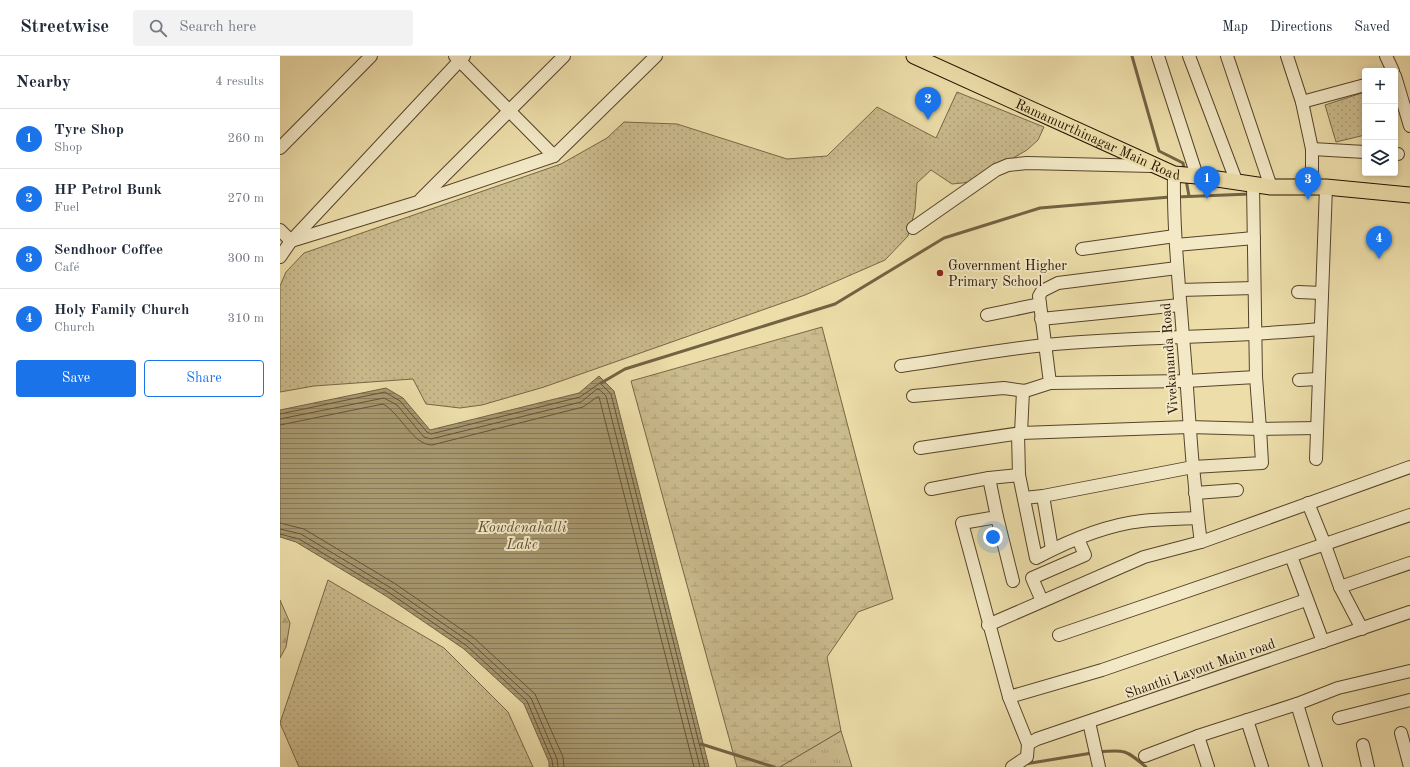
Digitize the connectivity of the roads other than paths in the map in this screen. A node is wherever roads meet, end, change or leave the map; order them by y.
1 (371, 56) edge
2 (564, 56) edge
3 (656, 56) edge
4 (914, 56) edge
5 (1158, 56) edge
6 (1189, 56) edge
7 (1227, 56) edge
8 (1287, 56) edge
9 (1386, 56) edge
10 (460, 57) edge
11 (1392, 68) edge
12 (1362, 86) edge
13 (1398, 86) edge
14 (1302, 102) junction
15 (509, 111) junction
16 (1410, 126) edge
17 (280, 148) edge
18 (1312, 150) junction
19 (1362, 152) edge
20 (554, 156) junction
21 (1155, 166) junction
22 (1174, 174) junction
23 (1197, 176) junction
24 (1237, 183) junction
25 (1319, 187) junction
26 (1271, 188) junction
27 (1253, 191) junction
28 (1410, 195) edge
29 (418, 202) junction
30 (913, 228) dead end
31 (280, 230) edge
32 (1254, 238) junction
33 (291, 241) junction
34 (1176, 241) junction
35 (1082, 249) dead end
36 (280, 257) edge
37 (1177, 268) junction
38 (1254, 288) junction
39 (1180, 290) junction
40 (1298, 292) dead end
41 (1322, 293) junction
42 (1040, 304) junction
43 (1180, 305) junction
44 (987, 315) dead end
45 (1041, 319) junction
46 (1320, 329) junction
47 (1256, 335) junction
48 (1183, 337) junction
49 (1045, 345) junction
50 (901, 366) dead end
51 (1256, 377) junction
52 (1299, 380) dead end
53 (1318, 380) junction
54 (1186, 381) junction
55 (1050, 383) junction
56 (1023, 391) junction
57 (913, 396) dead end
58 (1189, 427) junction
59 (1317, 428) junction
60 (1260, 429) junction
61 (1020, 433) junction
62 (920, 448) dead end
63 (1316, 459) dead end
64 (1410, 466) edge
65 (1193, 467) junction
66 (1019, 475) junction
67 (989, 478) junction
68 (931, 489) dead end
69 (1237, 490) dead end
70 (1195, 493) junction
71 (1043, 496) junction
72 (1024, 498) junction
73 (1308, 503) junction
74 (1410, 515) edge
75 (997, 517) junction
76 (1197, 518) junction
77 (1078, 539) junction
78 (1201, 542) junction
79 (1325, 544) junction
80 (1052, 549) junction
81 (1291, 556) junction
82 (1410, 563) edge
83 (1013, 581) dead end
84 (1340, 588) junction
85 (1306, 600) junction
86 (1042, 601) junction
87 (1410, 612) edge
88 (988, 625) junction
89 (1362, 629) junction
90 (1059, 635) dead end
91 (1323, 642) junction
92 (1410, 671) edge
93 (1009, 696) junction
94 (1410, 700) edge
95 (1297, 704) junction
96 (1339, 718) dead end
97 (1247, 720) junction
98 (1089, 722) junction
99 (1401, 733) dead end
100 (1198, 736) junction
101 (1028, 744) junction
102 (1363, 745) dead end
103 (1145, 756) dead end
104 (1012, 767) edge
105 (1099, 767) edge
106 (1208, 767) edge
107 (1262, 767) edge
108 (1316, 767) edge
109 (1368, 767) edge
110 (1410, 767) edge

1 - 17 street
2 - 15 street
3 - 20 street
4 - 21 main road, Ramamurthinagar Main Road
5 - 23 street
6 - 24 street
7 - 26 street
8 - 14 street
9 - 11 street
10 - 15 street
10 - 33 street
12 - 14 street
13 - 16 street
14 - 18 street
15 - 20 street
15 - 29 street
18 - 19 street
18 - 25 street
20 - 29 street
21 - 22 main road, Ramamurthinagar Main Road
21 - 30 street
22 - 23 main road, Ramamurthinagar Main Road
22 - 34 street, Vivekananda Road
23 - 24 main road, Ramamurthinagar Main Road
24 - 27 main road, Ramamurthinagar Main Road
25 - 26 main road, Ramamurthinagar Main Road
25 - 28 main road, Ramamurthinagar Main Road
25 - 41 street
26 - 27 main road, Ramamurthinagar Main Road
27 - 32 street
29 - 33 street
31 - 33 street
32 - 34 street
32 - 38 street
33 - 36 street
34 - 35 street
34 - 37 street, Vivekananda Road
37 - 39 street, Vivekananda Road
37 - 42 street
38 - 39 street
38 - 47 street
39 - 43 street, Vivekananda Road
40 - 41 street
41 - 46 street
42 - 44 street
42 - 45 street
43 - 45 street
43 - 48 street, Vivekananda Road
45 - 49 street
46 - 47 street
46 - 53 street
47 - 48 street
47 - 51 street
48 - 49 street
48 - 54 street, Vivekananda Road
49 - 50 street
49 - 55 street
51 - 54 street
51 - 60 street
52 - 53 street
53 - 59 street
54 - 55 street
54 - 58 street, Vivekananda Road
55 - 56 street
56 - 57 street
56 - 61 street
58 - 60 street
58 - 61 street
58 - 65 street, Vivekananda Road
59 - 60 street
59 - 63 street
60 - 65 street
61 - 62 street
61 - 66 street
64 - 73 street
65 - 70 street, Vivekananda Road
65 - 71 street
66 - 67 street
66 - 72 street
67 - 68 street
67 - 75 street
69 - 70 street
70 - 76 street, Vivekananda Road
71 - 72 street
71 - 80 street
72 - 80 street
73 - 78 street
73 - 79 street
74 - 79 street
75 - 83 street
75 - 88 street
76 - 77 street
76 - 78 street, Vivekananda Road
77 - 80 street
77 - 86 street
78 - 86 street
79 - 81 street
79 - 84 street
81 - 85 street
81 - 90 street
82 - 84 street
84 - 89 street
85 - 91 street
85 - 93 street
86 - 88 street
87 - 89 street, Shanthi Layout Main road
88 - 93 street
89 - 91 street, Shanthi Layout Main road
91 - 98 street, Shanthi Layout Main road
92 - 95 street
93 - 101 street
94 - 96 street
95 - 97 street
95 - 108 street
97 - 100 street
97 - 107 street
98 - 101 street, Shanthi Layout Main road
98 - 105 street
99 - 110 street
100 - 103 street
100 - 106 street
101 - 104 street
102 - 109 street

